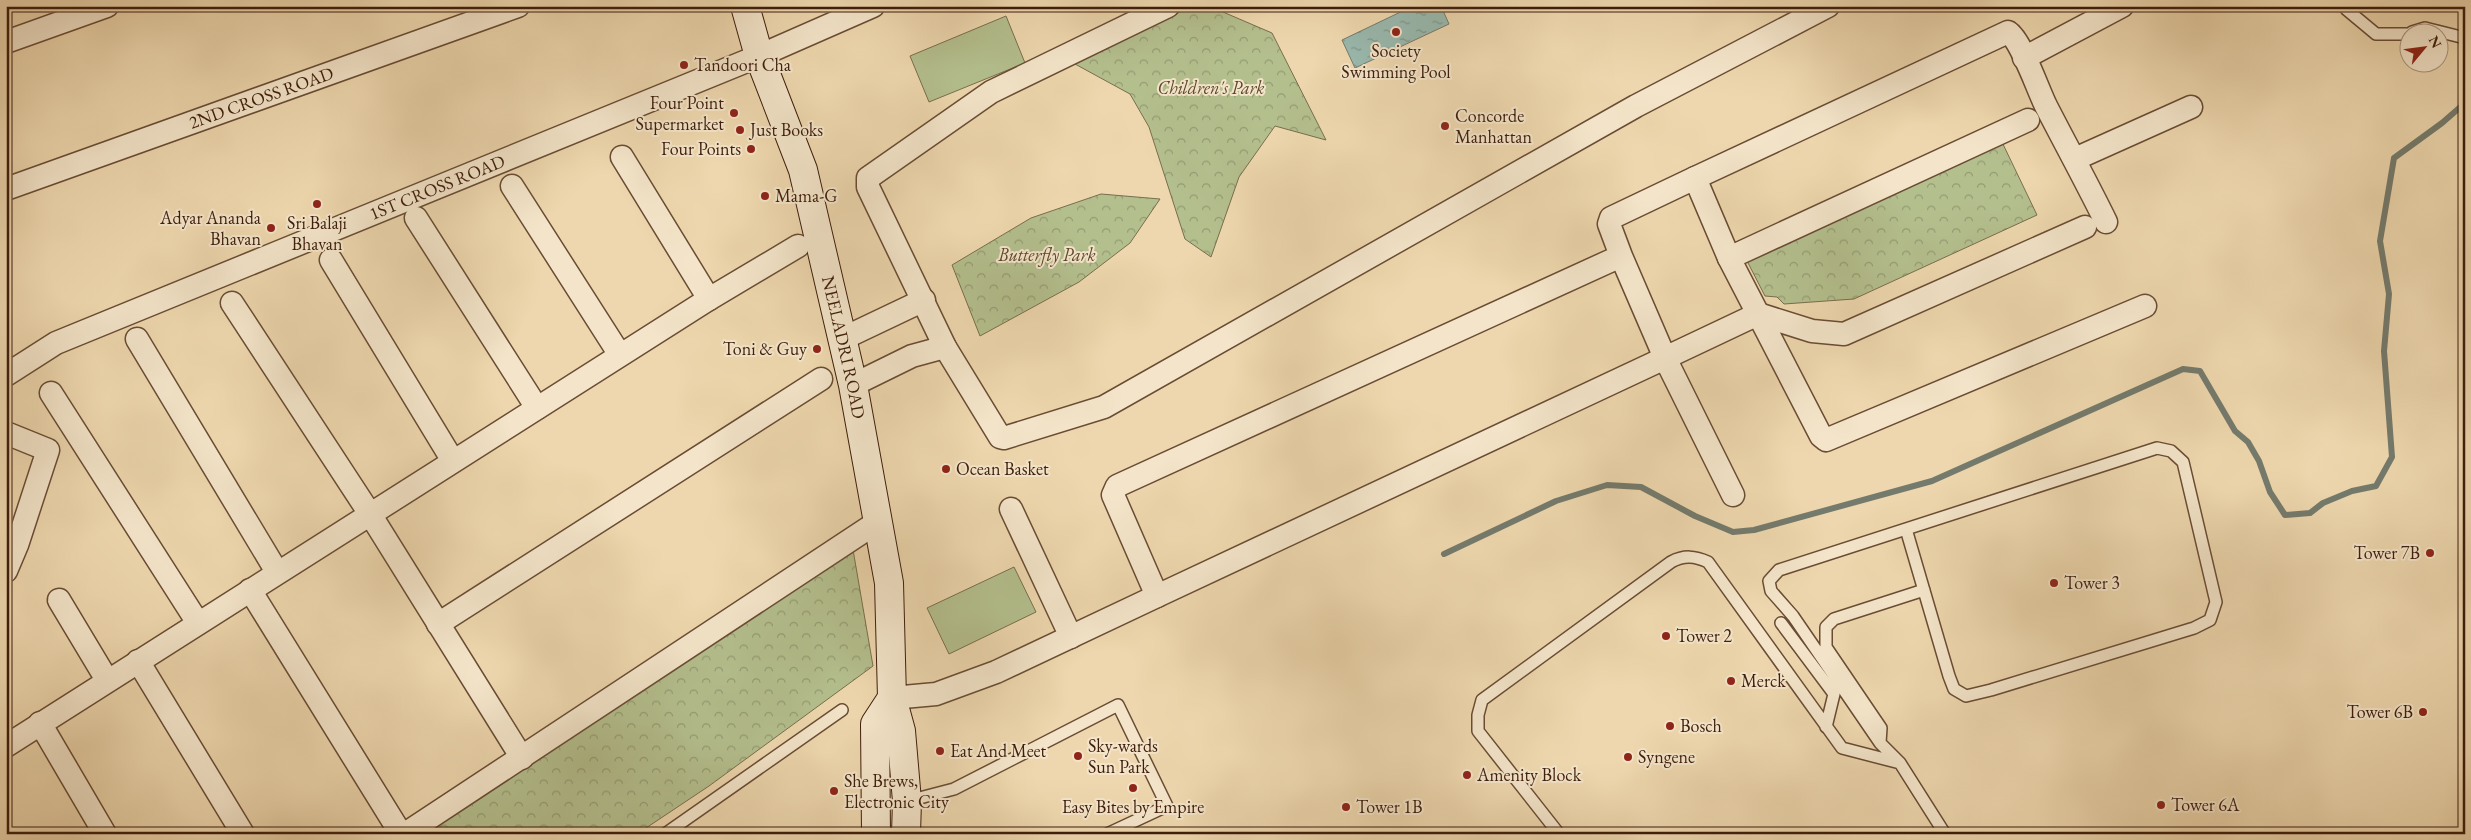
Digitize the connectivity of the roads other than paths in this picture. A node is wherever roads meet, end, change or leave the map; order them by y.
1 (106, 6) edge
2 (518, 6) edge
3 (745, 6) edge
4 (872, 6) edge
5 (1168, 6) edge
6 (1828, 6) edge
7 (2122, 6) edge
8 (2346, 9) dead end
9 (2398, 34) edge
10 (2448, 34) edge
11 (2465, 38) edge
12 (6, 42) edge
13 (759, 56) junction
14 (2024, 58) junction
15 (2191, 107) dead end
16 (2028, 120) dead end
17 (622, 157) dead end
18 (2075, 159) junction
19 (1695, 178) junction
20 (512, 186) dead end
21 (6, 189) edge
22 (416, 218) dead end
23 (2106, 222) dead end
24 (2085, 228) dead end
25 (798, 246) dead end
26 (1621, 256) junction
27 (1729, 258) junction
28 (332, 260) dead end
29 (709, 299) junction
30 (924, 300) junction
31 (232, 303) dead end
32 (2144, 306) dead end
33 (1758, 314) junction
34 (137, 339) dead end
35 (842, 339) junction
36 (945, 347) junction
37 (620, 355) junction
38 (1665, 358) junction
39 (6, 375) edge
40 (821, 380) dead end
41 (853, 385) junction
42 (51, 393) dead end
43 (538, 408) junction
44 (6, 433) edge
45 (453, 461) junction
46 (1733, 495) dead end
47 (1011, 509) dead end
48 (370, 514) junction
49 (879, 521) junction
50 (1906, 529) junction
51 (6, 570) edge
52 (277, 572) junction
53 (250, 590) junction
54 (1924, 590) junction
55 (1157, 596) junction
56 (59, 600) dead end
57 (198, 623) junction
58 (1781, 623) dead end
59 (438, 624) junction
60 (1071, 637) junction
61 (138, 661) junction
62 (107, 680) junction
63 (892, 698) junction
64 (842, 710) dead end
65 (40, 723) junction
66 (1826, 727) junction
67 (1880, 742) junction
68 (6, 746) edge
69 (522, 758) junction
70 (1900, 764) junction
71 (907, 802) junction
72 (105, 834) edge
73 (242, 834) edge
74 (400, 834) edge
75 (405, 834) edge
76 (665, 834) edge
77 (876, 834) edge
78 (906, 834) edge
79 (1107, 834) edge
80 (1559, 834) edge
81 (1945, 834) edge

1 - 12 street
2 - 21 street, 2ND CROSS ROAD
3 - 13 main road, NEELADRI ROAD
4 - 13 street, 1ST CROSS ROAD
5 - 30 street
6 - 36 street
7 - 14 street
8 - 9 lane
10 - 11 lane
13 - 35 main road, NEELADRI ROAD
13 - 39 street, 1ST CROSS ROAD
14 - 18 street
14 - 19 street
15 - 18 street
16 - 27 street
17 - 29 street
18 - 23 street
19 - 26 street
19 - 27 street
20 - 37 street
22 - 43 street
24 - 33 street
25 - 29 street
26 - 38 street
26 - 55 street
27 - 33 street
28 - 45 street
29 - 37 street
30 - 35 street
30 - 36 street
31 - 48 street
32 - 33 street
33 - 38 street
34 - 52 street
35 - 41 main road, NEELADRI ROAD
36 - 41 street
37 - 43 street
38 - 46 street
38 - 55 street
40 - 59 street
41 - 49 main road, NEELADRI ROAD
42 - 57 street
43 - 45 street
44 - 51 street
45 - 48 street
47 - 60 street
48 - 52 street
48 - 59 street
49 - 63 main road, NEELADRI ROAD
49 - 69 street
50 - 54 lane
50 - 54 lane
50 - 67 lane
52 - 53 street
53 - 57 street
53 - 74 street
54 - 67 lane
55 - 60 street
56 - 62 street
57 - 61 street
58 - 66 lane
59 - 69 street
60 - 63 street
61 - 62 street
61 - 73 street
62 - 65 street
63 - 71 main road, NEELADRI ROAD
63 - 77 main road
64 - 76 lane
65 - 68 street
65 - 72 street
66 - 70 lane
66 - 80 lane
67 - 70 lane
69 - 75 street
70 - 81 lane
71 - 78 main road, NEELADRI ROAD
71 - 79 lane

